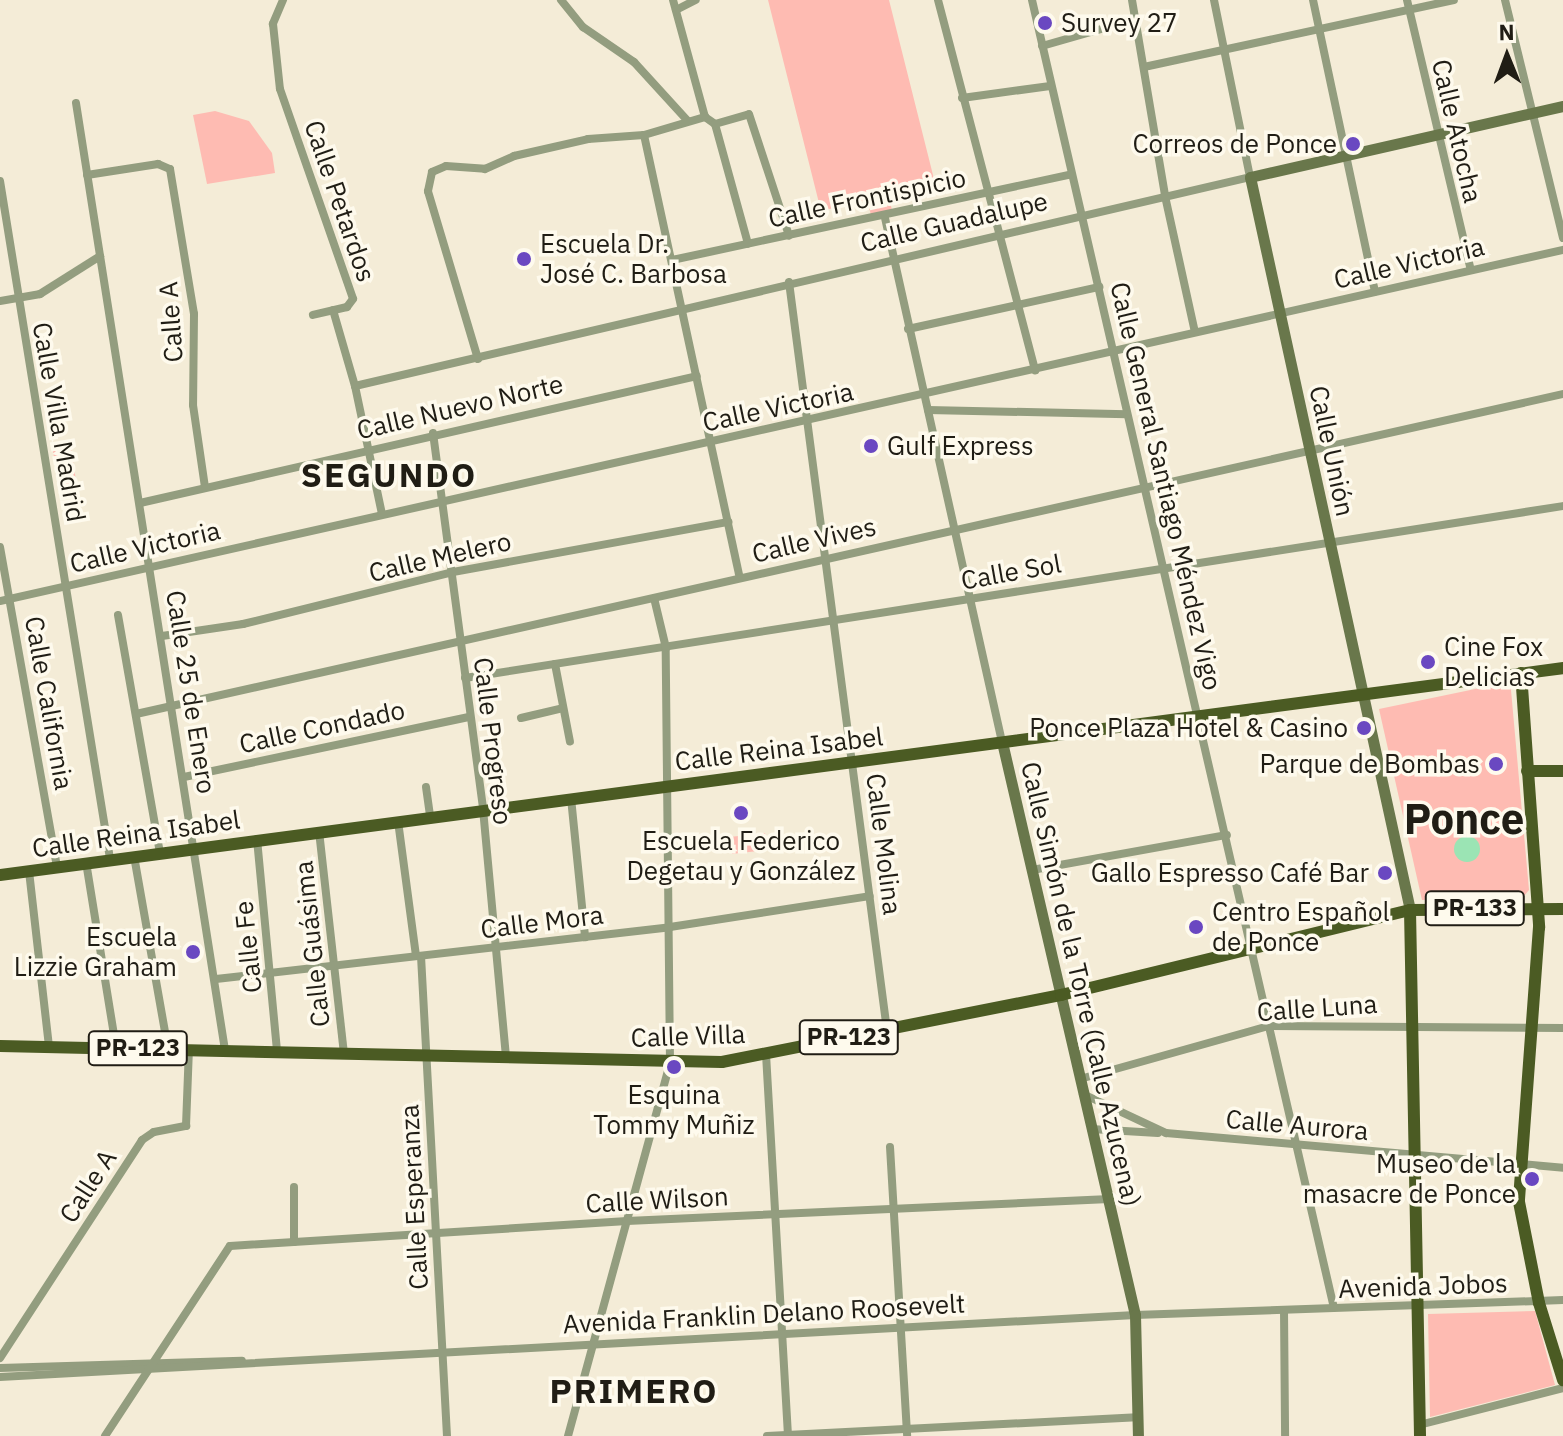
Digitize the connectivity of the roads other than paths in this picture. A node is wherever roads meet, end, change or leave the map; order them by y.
1 (283, 0) edge
2 (561, 0) edge
3 (673, 0) edge
4 (696, 0) edge
5 (938, 0) edge
6 (1032, 0) edge
7 (1132, 0) edge
8 (1214, 0) edge
9 (1313, 0) edge
10 (1407, 0) edge
11 (1454, 0) edge
12 (1505, 0) edge
13 (676, 10) junction
14 (1409, 10) junction
15 (1136, 19) junction
16 (1319, 30) junction
17 (1042, 46) junction
18 (1223, 50) junction
19 (1144, 67) junction
20 (1050, 86) junction
21 (962, 98) junction
22 (76, 103) dead end
23 (1563, 106) edge
24 (1533, 113) junction
25 (705, 117) junction
26 (687, 120) junction
27 (715, 124) junction
28 (644, 135) junction
29 (1436, 135) junction
30 (1349, 155) junction
31 (87, 175) junction
32 (1070, 175) junction
33 (1250, 177) junction
34 (0, 181) edge
35 (987, 193) junction
36 (1165, 196) junction
37 (1081, 216) junction
38 (885, 218) junction
39 (997, 235) junction
40 (789, 236) junction
41 (1563, 238) edge
42 (748, 244) junction
43 (1563, 250) edge
44 (100, 256) junction
45 (893, 259) junction
46 (672, 260) junction
47 (1471, 270) junction
48 (789, 282) junction
49 (1099, 287) junction
50 (1375, 291) junction
51 (18, 299) junction
52 (0, 301) edge
53 (1016, 306) junction
54 (333, 310) junction
55 (682, 310) junction
56 (1279, 312) junction
57 (313, 315) dead end
58 (908, 329) junction
59 (1195, 332) junction
60 (1113, 350) junction
61 (478, 359) junction
62 (1035, 370) junction
63 (697, 376) junction
64 (355, 386) junction
65 (1563, 394) edge
66 (925, 396) junction
67 (928, 410) junction
68 (1127, 414) junction
69 (809, 420) junction
70 (433, 433) junction
71 (711, 441) junction
72 (368, 447) junction
73 (1309, 448) junction
74 (1145, 486) junction
75 (205, 487) junction
76 (443, 500) junction
77 (140, 503) junction
78 (1563, 506) edge
79 (382, 514) junction
80 (728, 522) junction
81 (954, 530) junction
82 (1327, 541) junction
83 (0, 547) edge
84 (827, 557) junction
85 (151, 566) junction
86 (1161, 566) junction
87 (453, 572) junction
88 (740, 578) junction
89 (67, 585) junction
90 (11, 598) junction
91 (654, 598) junction
92 (970, 600) junction
93 (0, 601) edge
94 (118, 615) dead end
95 (833, 620) junction
96 (162, 636) junction
97 (459, 640) junction
98 (666, 648) junction
99 (555, 664) junction
100 (1563, 668) edge
101 (1521, 673) junction
102 (465, 678) junction
103 (1360, 697) junction
104 (172, 708) junction
105 (563, 708) junction
106 (136, 714) junction
107 (469, 717) junction
108 (1199, 717) junction
109 (521, 718) dead end
110 (570, 742) dead end
111 (1002, 742) junction
112 (854, 762) junction
113 (1527, 771) junction
114 (1563, 771) edge
115 (184, 777) junction
116 (669, 785) junction
117 (426, 787) dead end
118 (571, 798) junction
119 (483, 809) junction
120 (430, 815) junction
121 (398, 821) junction
122 (319, 831) junction
123 (1227, 835) junction
124 (257, 839) junction
125 (195, 846) junction
126 (160, 852) junction
127 (134, 856) junction
128 (110, 859) junction
129 (86, 862) junction
130 (57, 866) junction
131 (1032, 870) junction
132 (29, 871) junction
133 (0, 875) edge
134 (870, 896) junction
135 (1539, 906) junction
136 (1563, 909) edge
137 (1410, 910) junction
138 (670, 927) junction
139 (585, 937) junction
140 (496, 947) junction
141 (1250, 948) junction
142 (418, 956) junction
143 (335, 965) junction
144 (271, 972) junction
145 (216, 979) junction
146 (1061, 995) junction
147 (1411, 1023) junction
148 (1530, 1025) junction
149 (1268, 1026) junction
150 (1563, 1028) edge
151 (887, 1030) junction
152 (0, 1046) edge
153 (49, 1046) junction
154 (116, 1047) junction
155 (168, 1049) junction
156 (189, 1049) junction
157 (225, 1050) junction
158 (277, 1051) junction
159 (344, 1053) junction
160 (425, 1053) junction
161 (766, 1054) junction
162 (506, 1055) junction
163 (670, 1063) junction
164 (1080, 1079) junction
165 (1083, 1094) junction
166 (1091, 1129) junction
167 (1166, 1133) junction
168 (1297, 1145) junction
169 (890, 1147) dead end
170 (1412, 1154) junction
171 (1520, 1164) junction
172 (1563, 1168) edge
173 (294, 1187) dead end
174 (1109, 1199) junction
175 (891, 1209) junction
176 (776, 1214) junction
177 (627, 1221) junction
178 (436, 1234) junction
179 (294, 1242) junction
180 (1563, 1300) edge
181 (1539, 1303) junction
182 (1417, 1307) junction
183 (1334, 1308) junction
184 (1284, 1310) junction
185 (1135, 1315) junction
186 (900, 1327) junction
187 (783, 1332) junction
188 (594, 1343) junction
189 (443, 1353) junction
190 (0, 1358) edge
191 (153, 1361) junction
192 (246, 1361) junction
193 (0, 1368) edge
194 (148, 1370) junction
195 (0, 1377) edge
196 (1563, 1380) edge
197 (1563, 1388) edge
198 (1137, 1417) junction
199 (1420, 1430) edge
200 (907, 1432) edge
201 (105, 1436) edge
202 (447, 1436) edge
203 (568, 1436) edge
204 (767, 1436) edge
205 (788, 1436) edge
206 (1138, 1436) edge
207 (1285, 1436) edge

1 - 54 street, Calle Petardos
2 - 26 street
3 - 13 street
4 - 13 street
5 - 21 street
6 - 17 street, Calle General Santiago Méndez Vigo
7 - 15 street
8 - 18 street, Calle Unión
9 - 16 street
10 - 14 street, Calle Atocha
11 - 14 street
12 - 24 street
13 - 25 street
14 - 16 street
14 - 29 street, Calle Atocha
15 - 17 street
15 - 19 street
16 - 18 street
16 - 30 street
17 - 20 street, Calle General Santiago Méndez Vigo
18 - 19 street
18 - 33 street, Calle Unión
19 - 36 street
20 - 21 street
20 - 32 street, Calle General Santiago Méndez Vigo
21 - 35 street
22 - 31 street, Calle 25 de Enero
23 - 24 street, Calle Guadalupe
24 - 29 street, Calle Guadalupe
24 - 41 street
25 - 26 street
25 - 27 street
26 - 28 street
27 - 40 street
27 - 42 street
28 - 46 street
28 - 61 street
29 - 30 street, Calle Guadalupe
29 - 47 street, Calle Atocha
30 - 33 street, Calle Guadalupe
30 - 50 street
31 - 44 street, Calle 25 de Enero
31 - 75 street, Calle A
32 - 35 street, Calle Frontispicio
32 - 37 street, Calle General Santiago Méndez Vigo
33 - 36 street, Calle Guadalupe
33 - 56 street, Calle Unión
34 - 51 street, Calle Villa Madrid
35 - 38 street, Calle Frontispicio
35 - 39 street
36 - 37 street, Calle Guadalupe
36 - 59 street
37 - 39 street, Calle Guadalupe
37 - 49 street, Calle General Santiago Méndez Vigo
38 - 40 street, Calle Frontispicio
38 - 45 street, Calle Simón de la Torre (Calle Azucena)
39 - 45 street, Calle Guadalupe
39 - 53 street
40 - 42 street, Calle Frontispicio
42 - 46 street, Calle Frontispicio
43 - 47 street, Calle Victoria
44 - 51 street
44 - 77 street, Calle 25 de Enero
45 - 48 street, Calle Guadalupe
45 - 58 street, Calle Simón de la Torre (Calle Azucena)
46 - 55 street
47 - 50 street, Calle Victoria
48 - 55 street, Calle Guadalupe
48 - 69 street, Calle Molina
49 - 53 street
49 - 60 street, Calle General Santiago Méndez Vigo
50 - 56 street, Calle Victoria
51 - 52 street
51 - 89 street, Calle Villa Madrid
53 - 58 street
53 - 62 street
54 - 57 street
54 - 64 street, Calle Petardos
55 - 61 street, Calle Guadalupe
55 - 63 street
56 - 59 street, Calle Victoria
56 - 73 street, Calle Unión
58 - 66 street, Calle Simón de la Torre (Calle Azucena)
59 - 60 street, Calle Victoria
60 - 62 street, Calle Victoria
60 - 68 street, Calle General Santiago Méndez Vigo
61 - 64 street, Calle Guadalupe
62 - 66 street, Calle Victoria
63 - 70 street, Calle Nuevo Norte
63 - 71 street
64 - 72 street, Calle Petardos
65 - 73 street, Calle Vives
66 - 67 street, Calle Simón de la Torre (Calle Azucena)
66 - 69 street, Calle Victoria
67 - 68 street
67 - 81 street, Calle Simón de la Torre (Calle Azucena)
68 - 74 street, Calle General Santiago Méndez Vigo
69 - 71 street, Calle Victoria
69 - 84 street, Calle Molina
70 - 72 street, Calle Nuevo Norte
70 - 76 street, Calle Progreso
71 - 76 street, Calle Victoria
71 - 80 street
72 - 75 street, Calle Nuevo Norte
72 - 79 street, Calle Petardos
73 - 74 street, Calle Vives
73 - 82 street, Calle Unión
74 - 81 street, Calle Vives
74 - 86 street, Calle General Santiago Méndez Vigo
75 - 77 street, Calle Nuevo Norte
76 - 79 street, Calle Victoria
76 - 87 street, Calle Progreso
77 - 85 street, Calle 25 de Enero
78 - 82 street, Calle Sol
79 - 85 street, Calle Victoria
80 - 87 street, Calle Melero
80 - 88 street
81 - 84 street, Calle Vives
81 - 92 street, Calle Simón de la Torre (Calle Azucena)
82 - 86 street, Calle Sol
82 - 103 street, Calle Unión
83 - 90 street, Calle California
84 - 88 street, Calle Vives
84 - 95 street, Calle Molina
85 - 89 street, Calle Victoria
85 - 96 street, Calle 25 de Enero
86 - 92 street, Calle Sol
86 - 108 street, Calle General Santiago Méndez Vigo
87 - 96 street, Calle Melero
87 - 97 street, Calle Progreso
88 - 91 street, Calle Vives
89 - 90 street, Calle Victoria
89 - 128 street, Calle Villa Madrid
90 - 93 street, Calle Victoria
90 - 130 street, Calle California
91 - 97 street, Calle Vives
91 - 98 street
92 - 95 street, Calle Sol
92 - 111 street, Calle Simón de la Torre (Calle Azucena)
94 - 106 street
95 - 98 street, Calle Sol
95 - 112 street, Calle Molina
96 - 104 street, Calle 25 de Enero
97 - 102 street, Calle Progreso
97 - 104 street, Calle Vives
98 - 99 street, Calle Sol
98 - 116 street
99 - 102 street, Calle Sol
99 - 105 street
100 - 101 main road, Calle Reina Isabel
101 - 103 main road, Calle Reina Isabel
101 - 113 main road
102 - 107 street, Calle Progreso
103 - 108 main road, Calle Reina Isabel
103 - 137 street, Calle Unión
104 - 106 street, Calle Vives
104 - 115 street, Calle 25 de Enero
105 - 109 street
105 - 110 street
106 - 126 street
107 - 115 street, Calle Condado
107 - 119 street, Calle Progreso
108 - 111 main road, Calle Reina Isabel
108 - 123 street, Calle General Santiago Méndez Vigo
111 - 112 main road, Calle Reina Isabel
111 - 131 street, Calle Simón de la Torre (Calle Azucena)
112 - 116 main road, Calle Reina Isabel
112 - 134 street, Calle Molina
113 - 114 main road
113 - 135 main road
115 - 125 street, Calle 25 de Enero
116 - 118 main road, Calle Reina Isabel
116 - 138 street
117 - 120 street
118 - 119 main road, Calle Reina Isabel
118 - 139 street
119 - 120 main road, Calle Reina Isabel
119 - 140 street, Calle Progreso
120 - 121 main road, Calle Reina Isabel
121 - 122 main road, Calle Reina Isabel
121 - 142 street, Calle Esperanza
122 - 124 main road, Calle Reina Isabel
122 - 143 street, Calle Guásima
123 - 131 street
123 - 141 street, Calle General Santiago Méndez Vigo
124 - 125 main road, Calle Reina Isabel
124 - 144 street, Calle Fe
125 - 126 main road, Calle Reina Isabel
125 - 145 street, Calle 25 de Enero
126 - 127 main road, Calle Reina Isabel
127 - 128 main road, Calle Reina Isabel
127 - 155 street
128 - 129 main road, Calle Reina Isabel
129 - 130 main road, Calle Reina Isabel
129 - 154 street
130 - 132 main road, Calle Reina Isabel
131 - 146 street, Calle Simón de la Torre (Calle Azucena)
132 - 133 main road, Calle Reina Isabel
132 - 153 street
134 - 138 street, Calle Mora
134 - 151 street, Calle Molina
135 - 136 main road, PR-133
135 - 137 main road, PR-133
135 - 148 main road
137 - 141 main road, Calle Villa / PR-123
137 - 147 main road
138 - 139 street, Calle Mora
138 - 163 street
139 - 140 street, Calle Mora
140 - 142 street, Calle Mora
140 - 162 street, Calle Progreso
141 - 146 main road, Calle Villa / PR-123
141 - 149 street, Calle General Santiago Méndez Vigo
142 - 143 street, Calle Mora
142 - 160 street, Calle Esperanza
143 - 144 street, Calle Mora
143 - 159 street, Calle Guásima
144 - 145 street, Calle Mora
144 - 158 street, Calle Fe
145 - 157 street, Calle 25 de Enero
146 - 151 main road, Calle Villa / PR-123
146 - 164 street, Calle Simón de la Torre (Calle Azucena)
147 - 148 street, Calle Luna
147 - 149 street, Calle Luna
147 - 170 main road
148 - 150 street, Calle Luna
148 - 171 main road
149 - 164 street, Calle Luna
149 - 168 street, Calle General Santiago Méndez Vigo
151 - 161 main road, Calle Villa / PR-123
152 - 153 main road, Calle Villa / PR-123
153 - 154 main road, Calle Villa / PR-123
154 - 155 main road, Calle Villa / PR-123
155 - 156 main road, Calle Villa / PR-123
156 - 157 main road, Calle Villa / PR-123
156 - 190 street, Calle A
157 - 158 main road, Calle Villa / PR-123
158 - 159 main road, Calle Villa / PR-123
159 - 160 main road, Calle Villa / PR-123
160 - 162 main road, Calle Villa / PR-123
160 - 178 street, Calle Esperanza
161 - 163 main road, Calle Villa / PR-123
161 - 176 street
162 - 163 main road, Calle Villa / PR-123
163 - 177 street
164 - 165 street, Calle Simón de la Torre (Calle Azucena)
165 - 166 street, Calle Simón de la Torre (Calle Azucena)
165 - 167 street, Calle Aurora
166 - 167 street
166 - 174 street, Calle Simón de la Torre (Calle Azucena)
167 - 168 street, Calle Aurora
168 - 170 street, Calle Aurora
168 - 183 street, Calle General Santiago Méndez Vigo
169 - 175 street
170 - 171 street, Calle Aurora
170 - 182 main road
171 - 172 street, Calle Aurora
171 - 181 main road
173 - 179 street
174 - 175 street, Calle Wilson
174 - 185 street, Calle Simón de la Torre (Calle Azucena)
175 - 176 street, Calle Wilson
175 - 186 street
176 - 177 street, Calle Wilson
176 - 187 street
177 - 178 street, Calle Wilson
177 - 188 street
178 - 179 street, Calle Wilson
178 - 189 street, Calle Esperanza
179 - 191 street, Calle Wilson
180 - 181 street, Avenida Jobos
181 - 182 street, Avenida Jobos
181 - 196 main road
182 - 183 street, Avenida Jobos
182 - 199 main road
183 - 184 street, Avenida Jobos
184 - 185 street, Avenida Franklin Delano Roosevelt
184 - 207 street
185 - 186 street, Avenida Franklin Delano Roosevelt
185 - 198 street, Calle Simón de la Torre (Calle Azucena)
186 - 187 street, Avenida Franklin Delano Roosevelt
186 - 200 street
187 - 188 street, Avenida Franklin Delano Roosevelt
187 - 205 street
188 - 189 street, Avenida Franklin Delano Roosevelt
188 - 203 street
189 - 192 street, Avenida Franklin Delano Roosevelt
189 - 202 street, Calle Esperanza
191 - 192 street, Avenida Franklin Delano Roosevelt
191 - 193 street, Avenida Franklin Delano Roosevelt
191 - 194 street
192 - 194 street, Avenida Franklin Delano Roosevelt
194 - 195 street, Avenida Franklin Delano Roosevelt
194 - 201 street
197 - 199 street
198 - 200 street
198 - 206 street, Calle Simón de la Torre (Calle Azucena)
200 - 205 street
204 - 205 street

